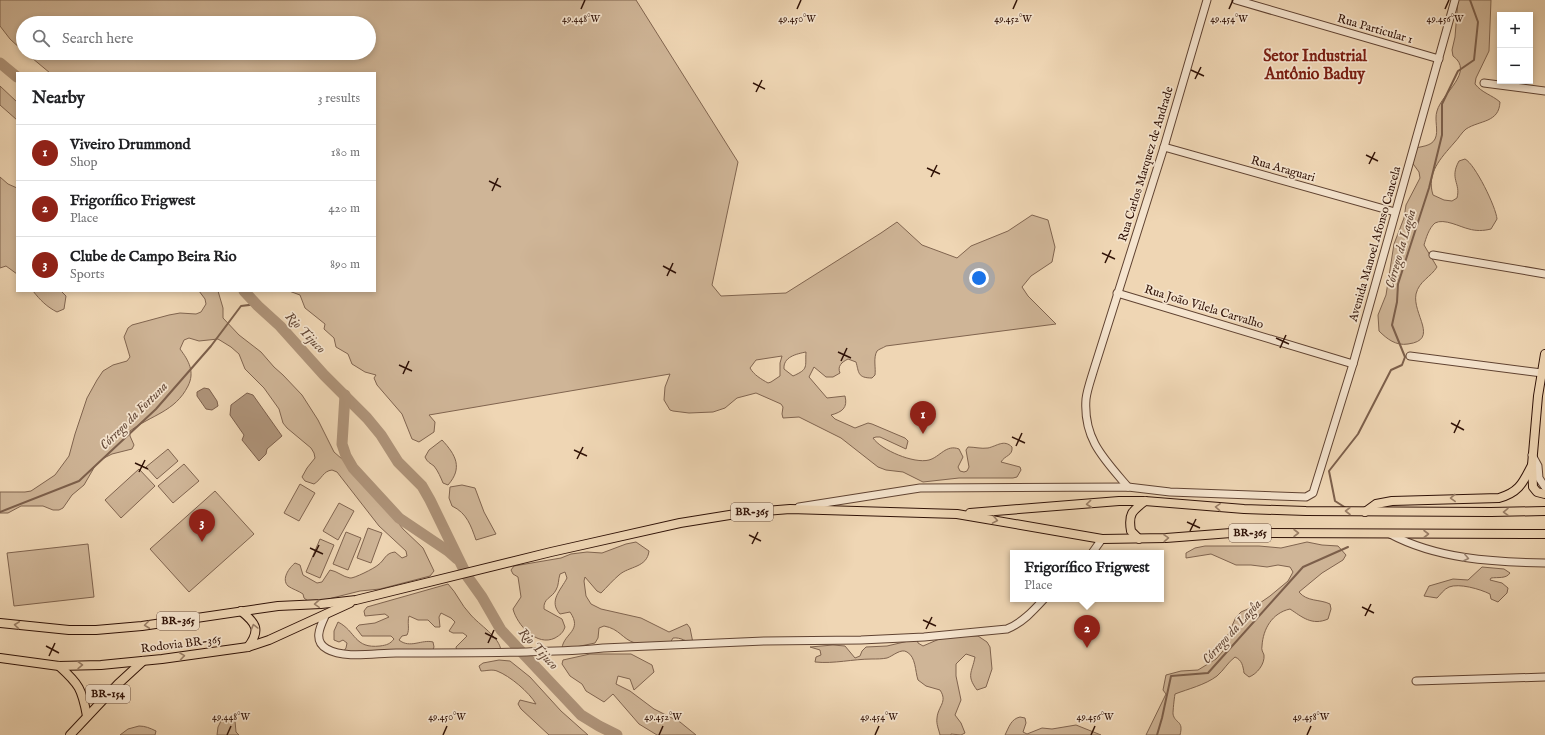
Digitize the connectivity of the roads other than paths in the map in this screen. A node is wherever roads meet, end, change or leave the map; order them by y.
1 (1207, 0) edge
2 (1236, 0) edge
3 (1455, 0) edge
4 (1439, 58) junction
5 (1484, 83) dead end
6 (1545, 91) edge
7 (1164, 147) junction
8 (1395, 212) junction
9 (1433, 255) dead end
10 (1545, 274) edge
11 (1117, 293) junction
12 (1545, 354) edge
13 (1410, 356) dead end
14 (1353, 364) junction
15 (1542, 373) junction
16 (1542, 396) edge
17 (1532, 455) junction
18 (1532, 464) junction
19 (1128, 487) junction
20 (1545, 487) edge
21 (1545, 494) edge
22 (1146, 501) junction
23 (790, 509) junction
24 (1545, 511) edge
25 (1365, 512) junction
26 (957, 514) junction
27 (1390, 534) junction
28 (1545, 534) edge
29 (1102, 539) junction
30 (1139, 539) junction
31 (1094, 550) edge
32 (1545, 563) edge
33 (356, 600) junction
34 (1041, 602) edge
35 (241, 611) junction
36 (326, 614) junction
37 (0, 623) edge
38 (248, 647) junction
39 (0, 658) edge
40 (143, 661) junction
41 (58, 666) junction
42 (1545, 677) edge
43 (1416, 681) dead end
44 (87, 716) junction
45 (70, 735) edge

1 - 7 street, Rua Carlos Marquez de Andrade
2 - 4 street, Rua Particular 1
3 - 4 street, Avenida Manoel Afonso Cancela
4 - 8 street, Avenida Manoel Afonso Cancela
5 - 6 street
7 - 8 street, Rua Araguari
7 - 11 street, Rua Carlos Marquez de Andrade
8 - 14 street, Avenida Manoel Afonso Cancela
9 - 10 street
11 - 14 street, Rua João Vilela Carvalho
11 - 19 street, Rua Carlos Marquez de Andrade
12 - 15 main road
13 - 15 street
14 - 19 street, Avenida Manoel Afonso Cancela
15 - 16 main road
16 - 17 main road
17 - 18 main road
17 - 20 street
18 - 21 main road
18 -> 25 main road
19 - 23 street
25 -> 22 main road, BR-365
22 -> 26 main road, BR-365
22 - 30 main road
23 - 26 main road, BR-365
23 - 33 main road, Rodovia BR-365 / BR-365
24 -> 25 main road, BR-365
26 -> 29 main road, BR-365
27 -> 28 main road, BR-365
30 -> 27 main road, BR-365
27 -> 32 street
29 - 30 main road, BR-365
29 - 31 street
33 -> 35 main road, Rodovia BR-365 / BR-365
33 - 36 main road, Rodovia BR-365 / BR-365
34 - 36 street
35 -> 37 main road, Rodovia BR-365 / BR-365
38 -> 35 main road
36 - 38 main road, Rodovia BR-365 / BR-365
40 -> 38 main road, Rodovia BR-365 / BR-365
39 - 41 main road, Rodovia BR-365 / BR-365
41 -> 40 main road, Rodovia BR-365 / BR-365
40 - 44 main road, BR-154
41 - 44 main road, BR-154
42 - 43 street
44 - 45 main road, BR-154

